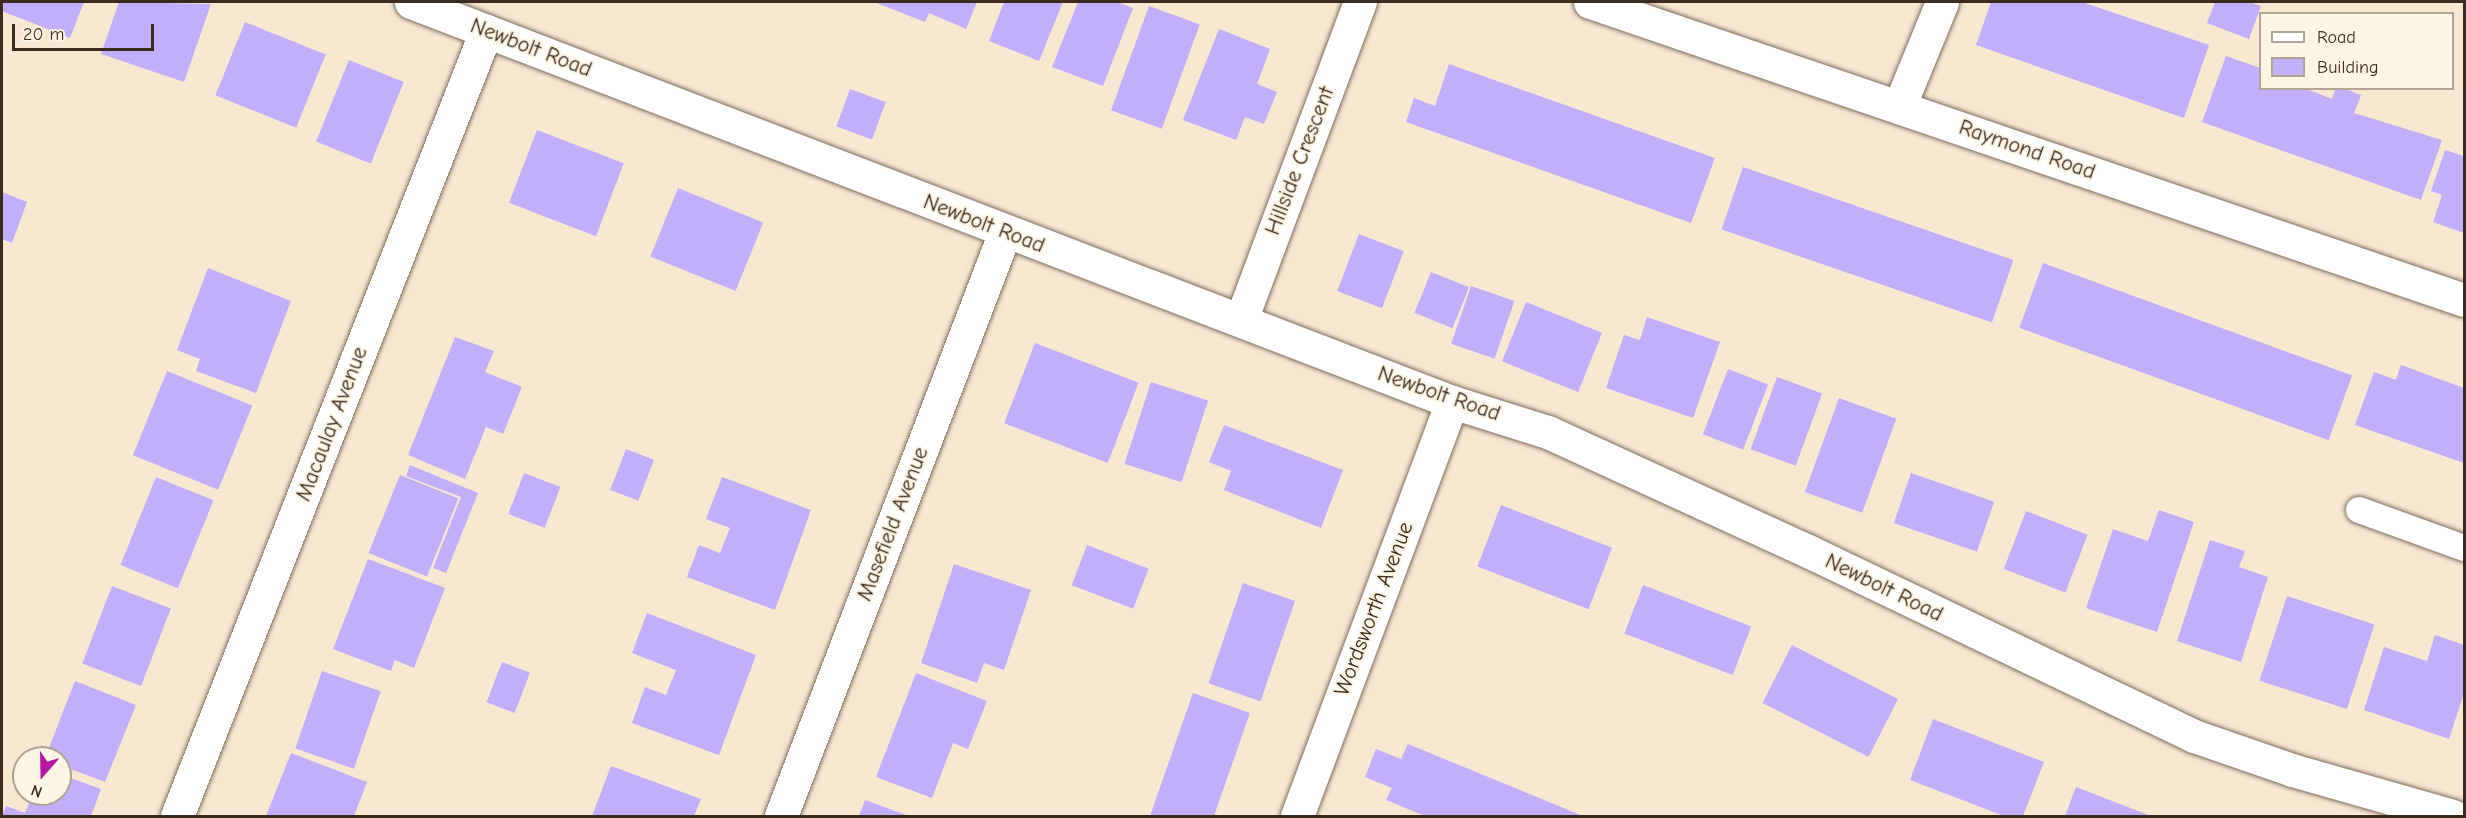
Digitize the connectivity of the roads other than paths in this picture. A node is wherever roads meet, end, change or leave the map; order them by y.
1 (411, 2) edge
2 (1360, 2) edge
3 (1590, 2) edge
4 (1942, 2) edge
5 (486, 31) junction
6 (1899, 107) junction
7 (1005, 232) junction
8 (2464, 300) edge
9 (1241, 320) junction
10 (1452, 402) junction
11 (2359, 510) dead end
12 (2464, 548) edge
13 (177, 816) edge
14 (781, 816) edge
15 (1297, 816) edge
16 (2453, 816) edge

1 - 5 street, Newbolt Road
2 - 9 street, Hillside Crescent
3 - 6 street, Raymond Road
4 - 6 street
5 - 7 street, Newbolt Road
5 - 13 street, Macaulay Avenue
6 - 8 street, Raymond Road
7 - 9 street, Newbolt Road
7 - 14 street, Masefield Avenue
9 - 10 street, Newbolt Road
10 - 15 street, Wordsworth Avenue
10 - 16 street, Newbolt Road
11 - 12 lane

